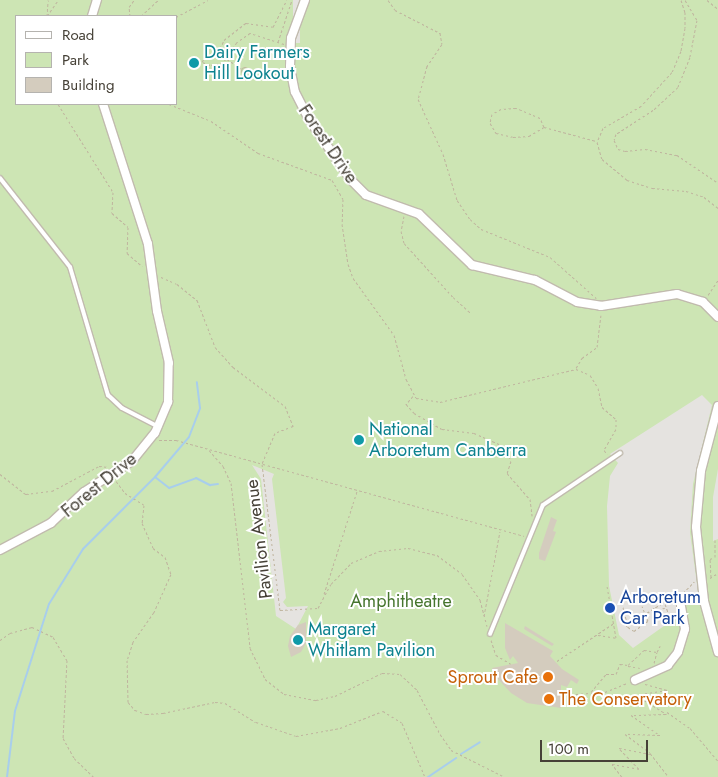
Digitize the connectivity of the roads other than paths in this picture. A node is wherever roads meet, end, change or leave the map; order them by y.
1 (97, 0) edge
2 (305, 0) edge
3 (92, 15) edge
4 (102, 105) edge
5 (0, 178) edge
6 (718, 316) edge
7 (718, 406) edge
8 (158, 427) junction
9 (620, 453) road end
10 (0, 550) edge
11 (681, 606) dead end
12 (490, 634) dead end
13 (718, 652) edge
14 (635, 680) road end

1 - 3 street
2 - 6 street, Forest Drive
4 - 8 street, Forest Drive
5 - 8 lane
7 - 13 street
8 - 10 street, Forest Drive
9 - 12 lane
11 - 14 street

